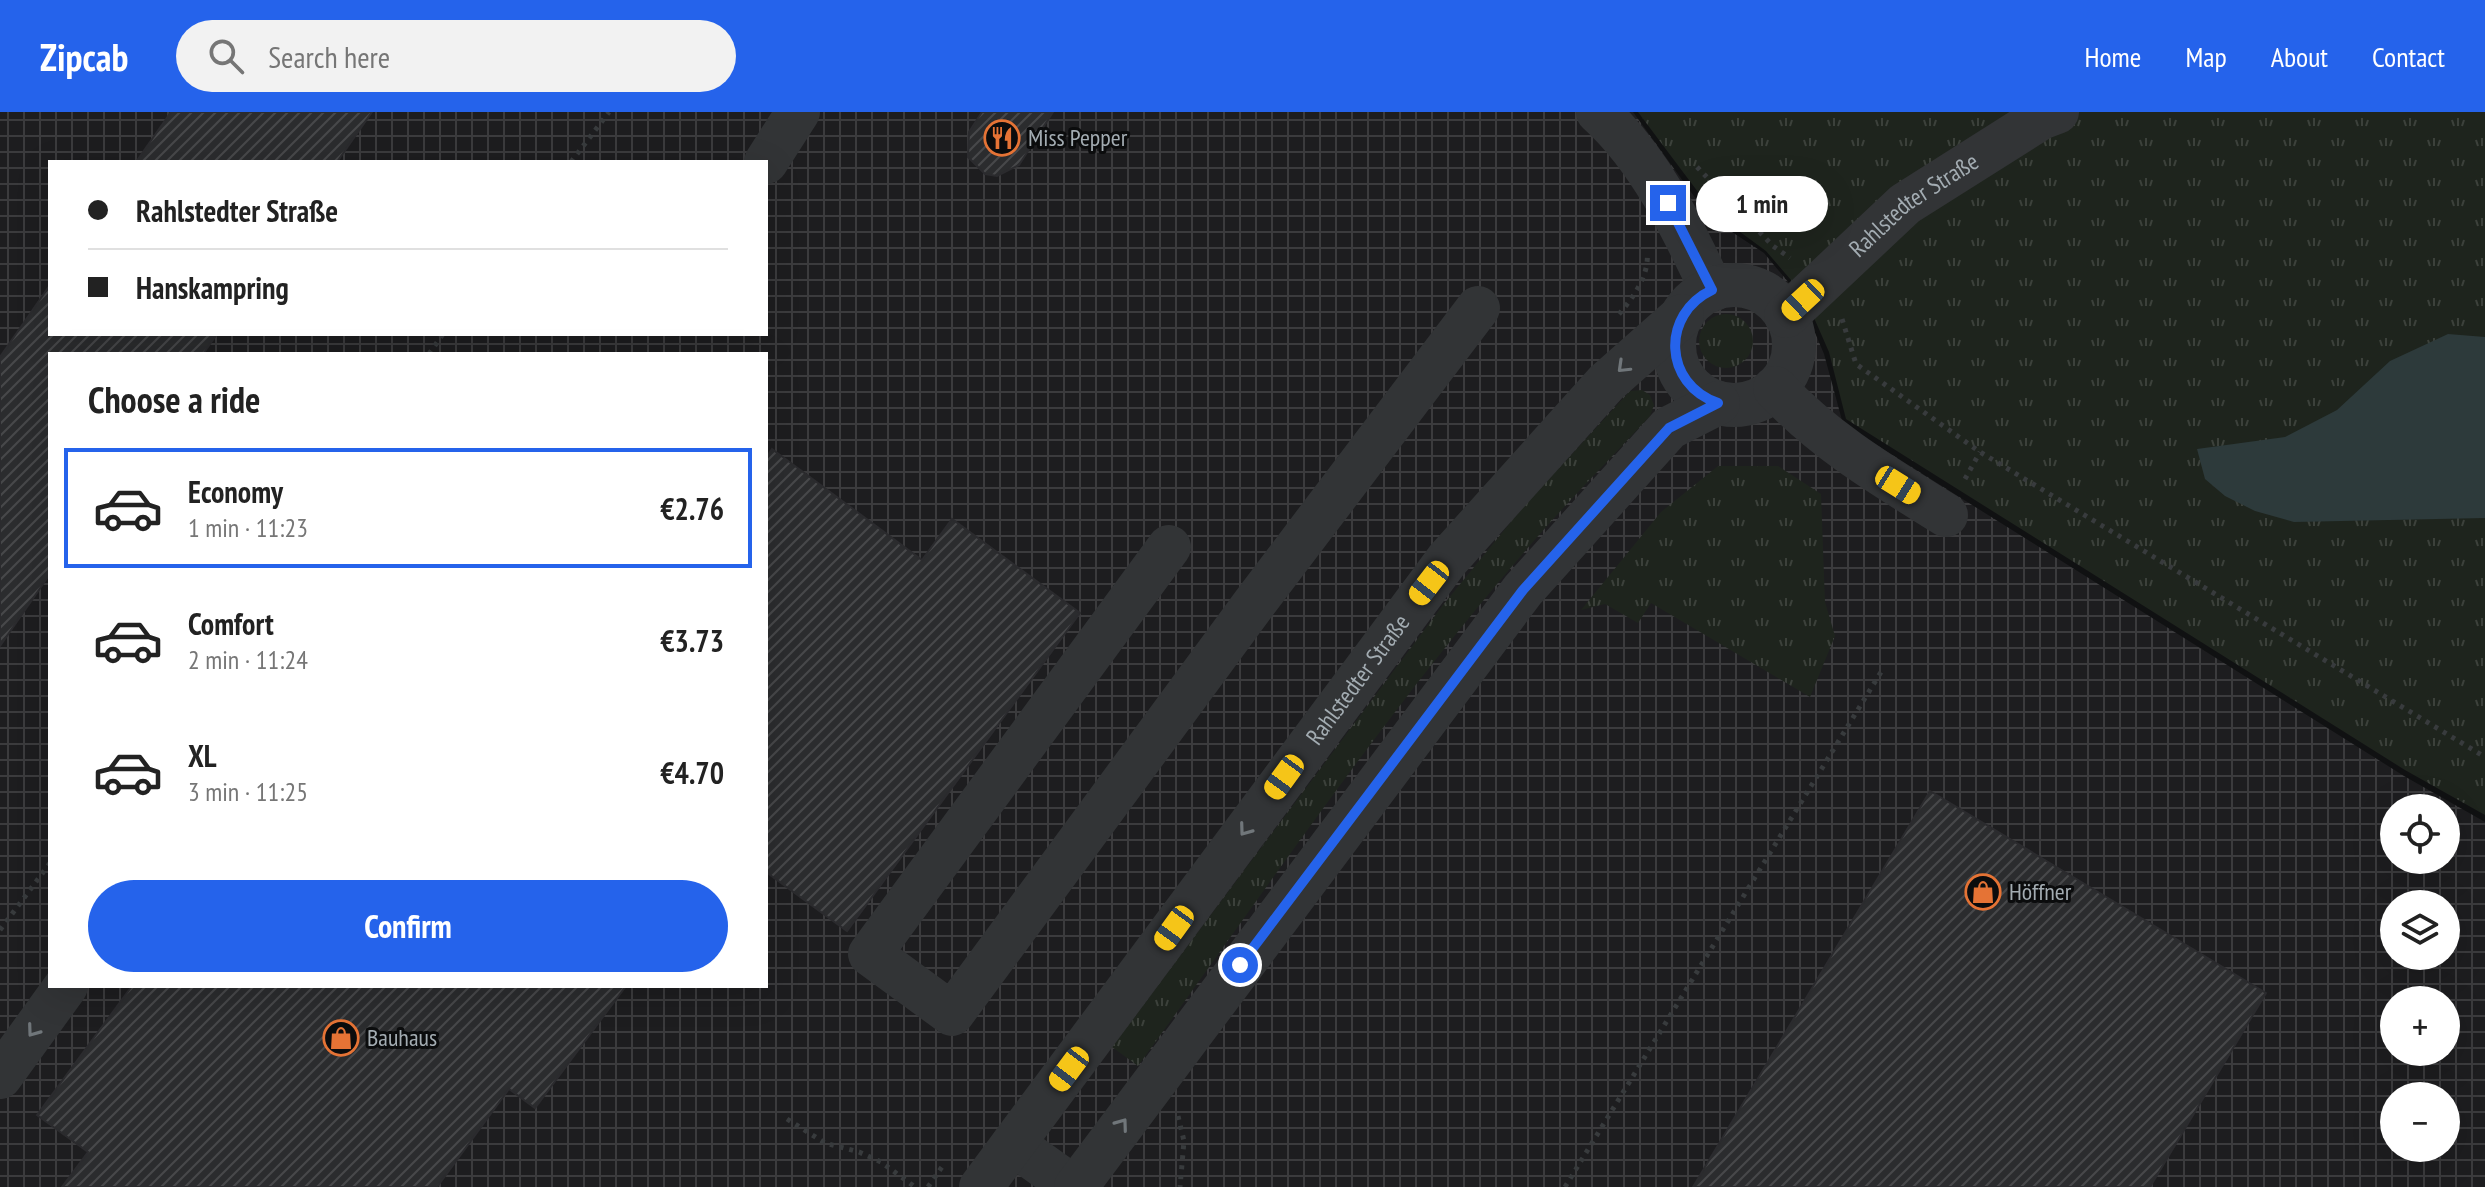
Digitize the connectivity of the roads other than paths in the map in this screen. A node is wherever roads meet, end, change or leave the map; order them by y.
1 (798, 112) edge
2 (1598, 112) edge
3 (2057, 112) edge
4 (767, 160) edge
5 (1697, 303) junction
6 (1478, 308) dead end
7 (1786, 316) junction
8 (1775, 388) junction
9 (1718, 403) junction
10 (1946, 515) dead end
11 (1169, 547) dead end
12 (65, 988) edge
13 (0, 1077) edge
14 (1013, 1144) junction
15 (989, 1184) edge
16 (1075, 1187) edge

1 - 4 street
2 - 5 street
3 - 7 street, Rahlstedter Straße
5 - 7 street
5 - 9 street
5 -> 14 street, Rahlstedter Straße
6 - 11 street
7 - 8 street
8 - 9 street
8 - 10 street
16 -> 9 street
12 -> 13 street
14 - 15 street, Rahlstedter Straße
14 - 16 street

